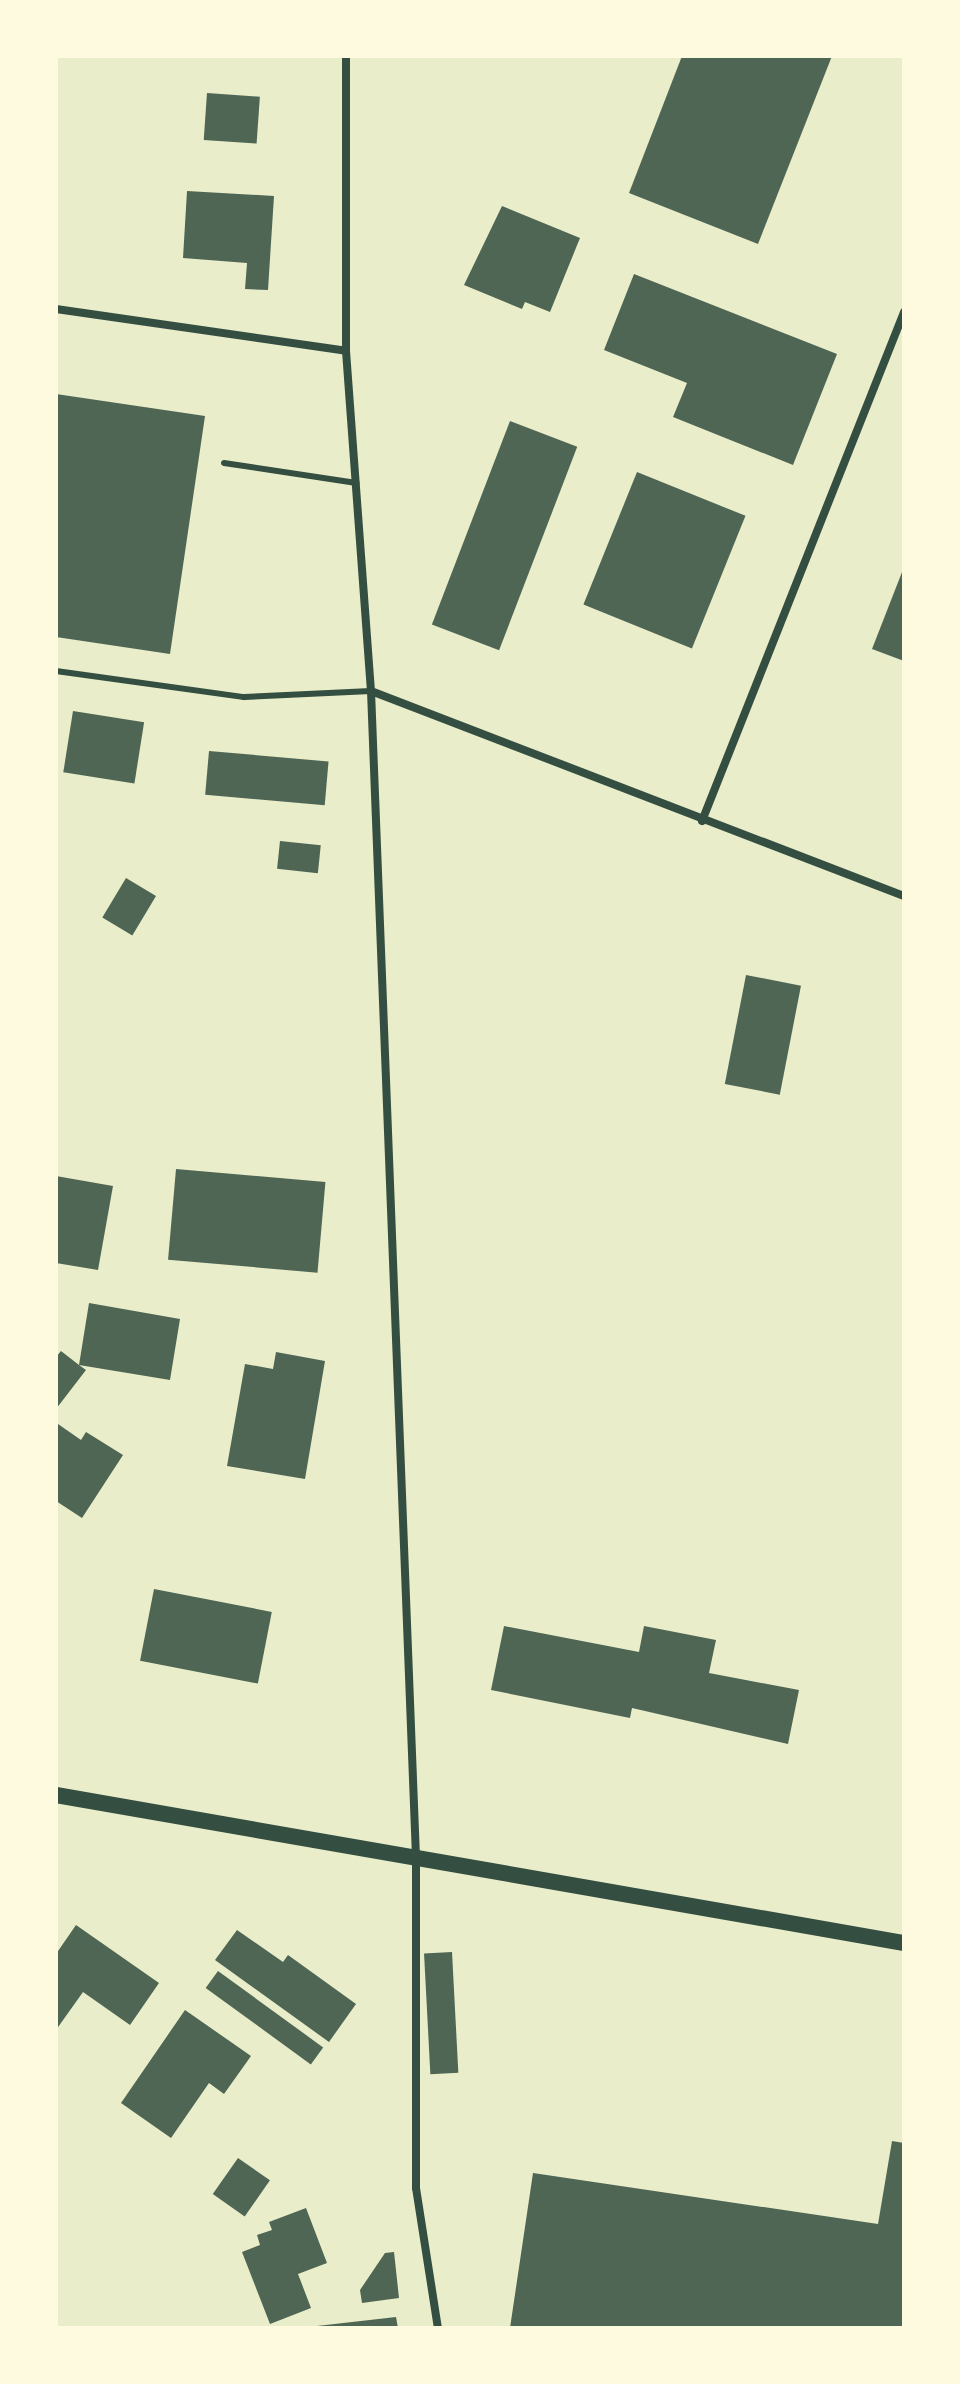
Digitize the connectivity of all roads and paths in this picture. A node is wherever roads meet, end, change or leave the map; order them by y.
1 (346, 56) edge
2 (56, 309) edge
3 (904, 312) edge
4 (346, 351) junction
5 (224, 463) dead end
6 (356, 483) junction
7 (56, 671) edge
8 (371, 691) junction
9 (702, 821) junction
10 (904, 896) edge
11 (56, 1795) edge
12 (416, 1858) junction
13 (904, 1943) edge
14 (438, 2328) edge

1 - 4 street
2 - 4 street
3 - 9 street
4 - 6 street
5 - 6 lane
6 - 8 street
7 - 8 lane
8 - 9 street
8 - 12 street
9 - 10 street
11 - 12 main road
12 - 13 main road
12 - 14 street

